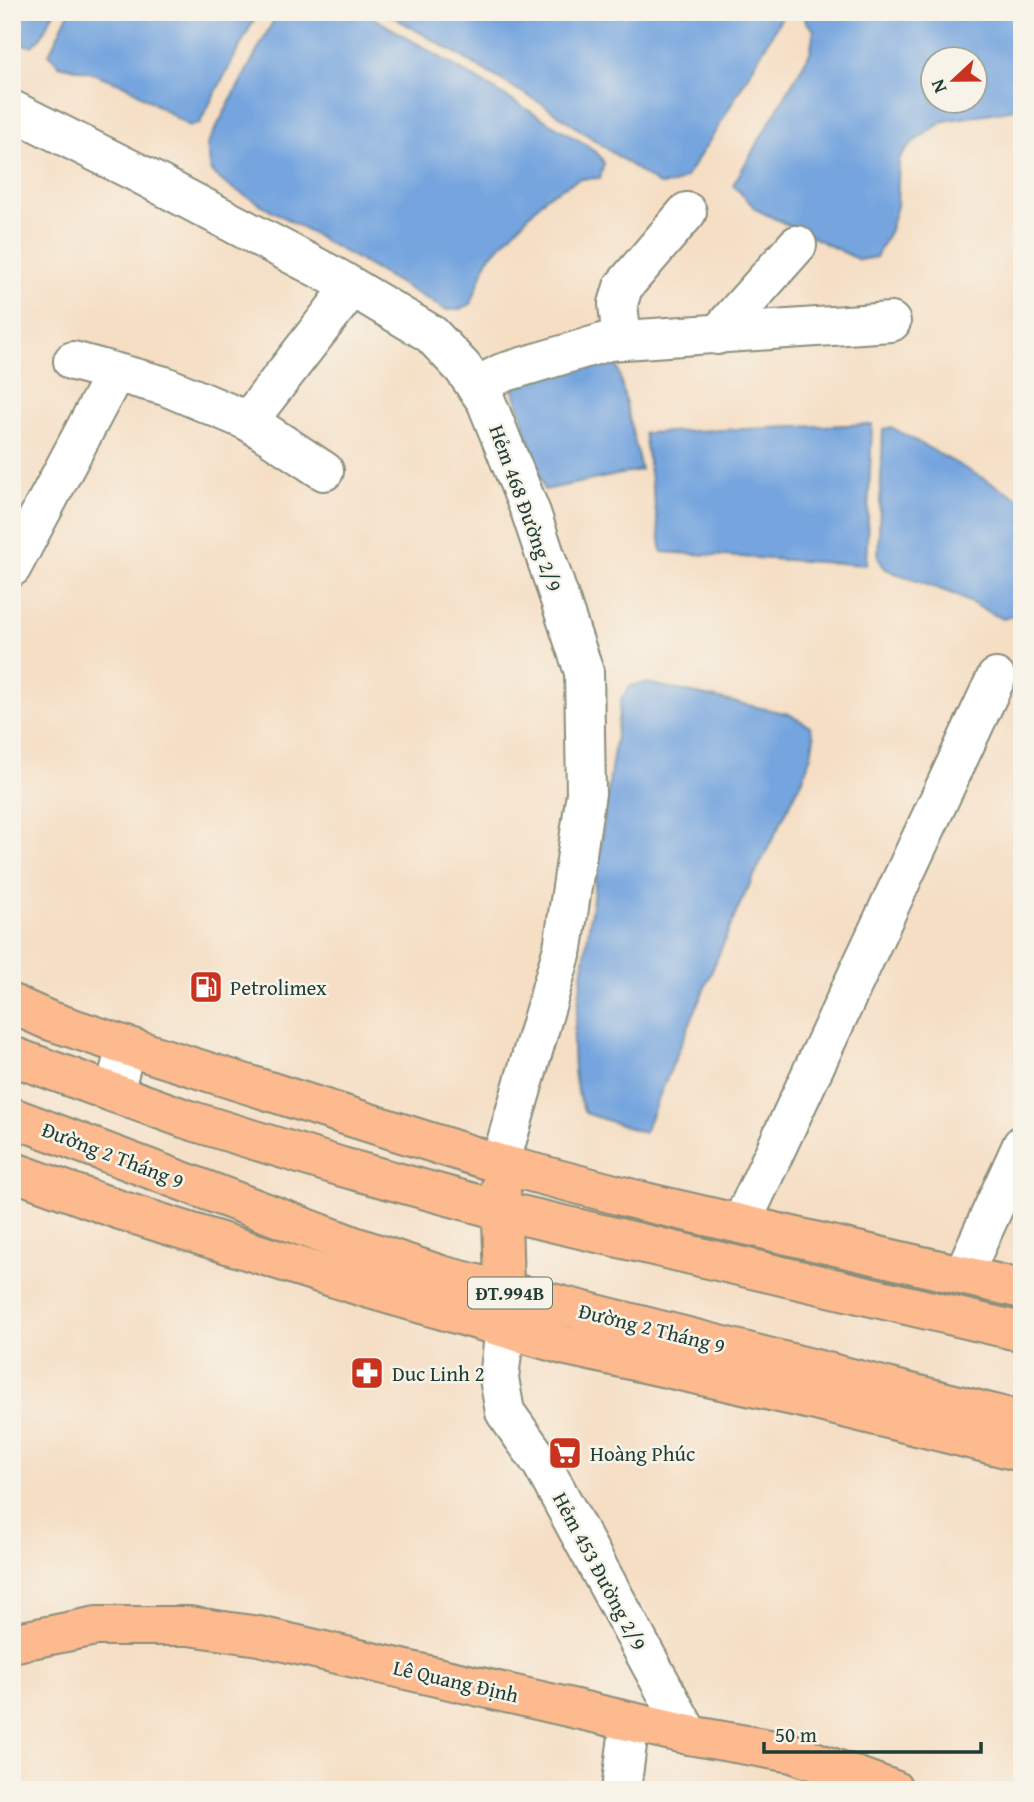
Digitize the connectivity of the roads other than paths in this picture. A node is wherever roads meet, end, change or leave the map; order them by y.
1 (12, 110) edge
2 (687, 212) dead end
3 (797, 245) dead end
4 (352, 287) junction
5 (891, 322) dead end
6 (716, 335) junction
7 (622, 340) junction
8 (73, 361) dead end
9 (116, 373) junction
10 (476, 387) junction
11 (248, 421) junction
12 (324, 471) dead end
13 (12, 567) edge
14 (996, 678) dead end
15 (12, 1004) edge
16 (126, 1046) junction
17 (12, 1056) edge
18 (114, 1093) junction
19 (12, 1116) edge
20 (1022, 1145) edge
21 (500, 1164) junction
22 (12, 1171) edge
23 (503, 1211) junction
24 (741, 1224) junction
25 (963, 1275) junction
26 (1022, 1289) edge
27 (504, 1291) junction
28 (505, 1328) junction
29 (1022, 1332) edge
30 (1022, 1421) edge
31 (1022, 1452) edge
32 (12, 1643) edge
33 (630, 1722) junction
34 (689, 1735) junction
35 (621, 1790) edge
36 (894, 1790) edge

1 - 4 street, Hẻm 468 Đường 2/9
2 - 7 street
3 - 6 street
4 - 10 street, Hẻm 468 Đường 2/9
4 - 11 street
5 - 6 street
6 - 7 street
7 - 10 street
8 - 9 street
9 - 11 street
9 - 13 street
10 - 21 street, Hẻm 468 Đường 2/9
11 - 12 street
14 - 24 street
15 - 16 main road
16 - 18 street
16 - 21 main road
17 - 18 main road
18 - 23 main road
19 - 27 main road, Đường 2 Tháng 9 / ĐT.994B
20 - 25 street
21 - 23 main road
21 - 24 main road
22 - 28 main road, Đường 2 Tháng 9 / ĐT.994B
23 - 27 main road
23 - 29 main road
24 - 25 main road
25 - 26 main road
27 - 28 main road
27 - 30 main road, Đường 2 Tháng 9 / ĐT.994B
28 - 31 main road, Đường 2 Tháng 9 / ĐT.994B
28 - 34 street, Hẻm 453 Đường 2/9
32 - 33 main road, Lê Quang Định
33 - 34 main road, Lê Quang Định
33 - 35 street
34 - 36 main road, Lê Quang Định

